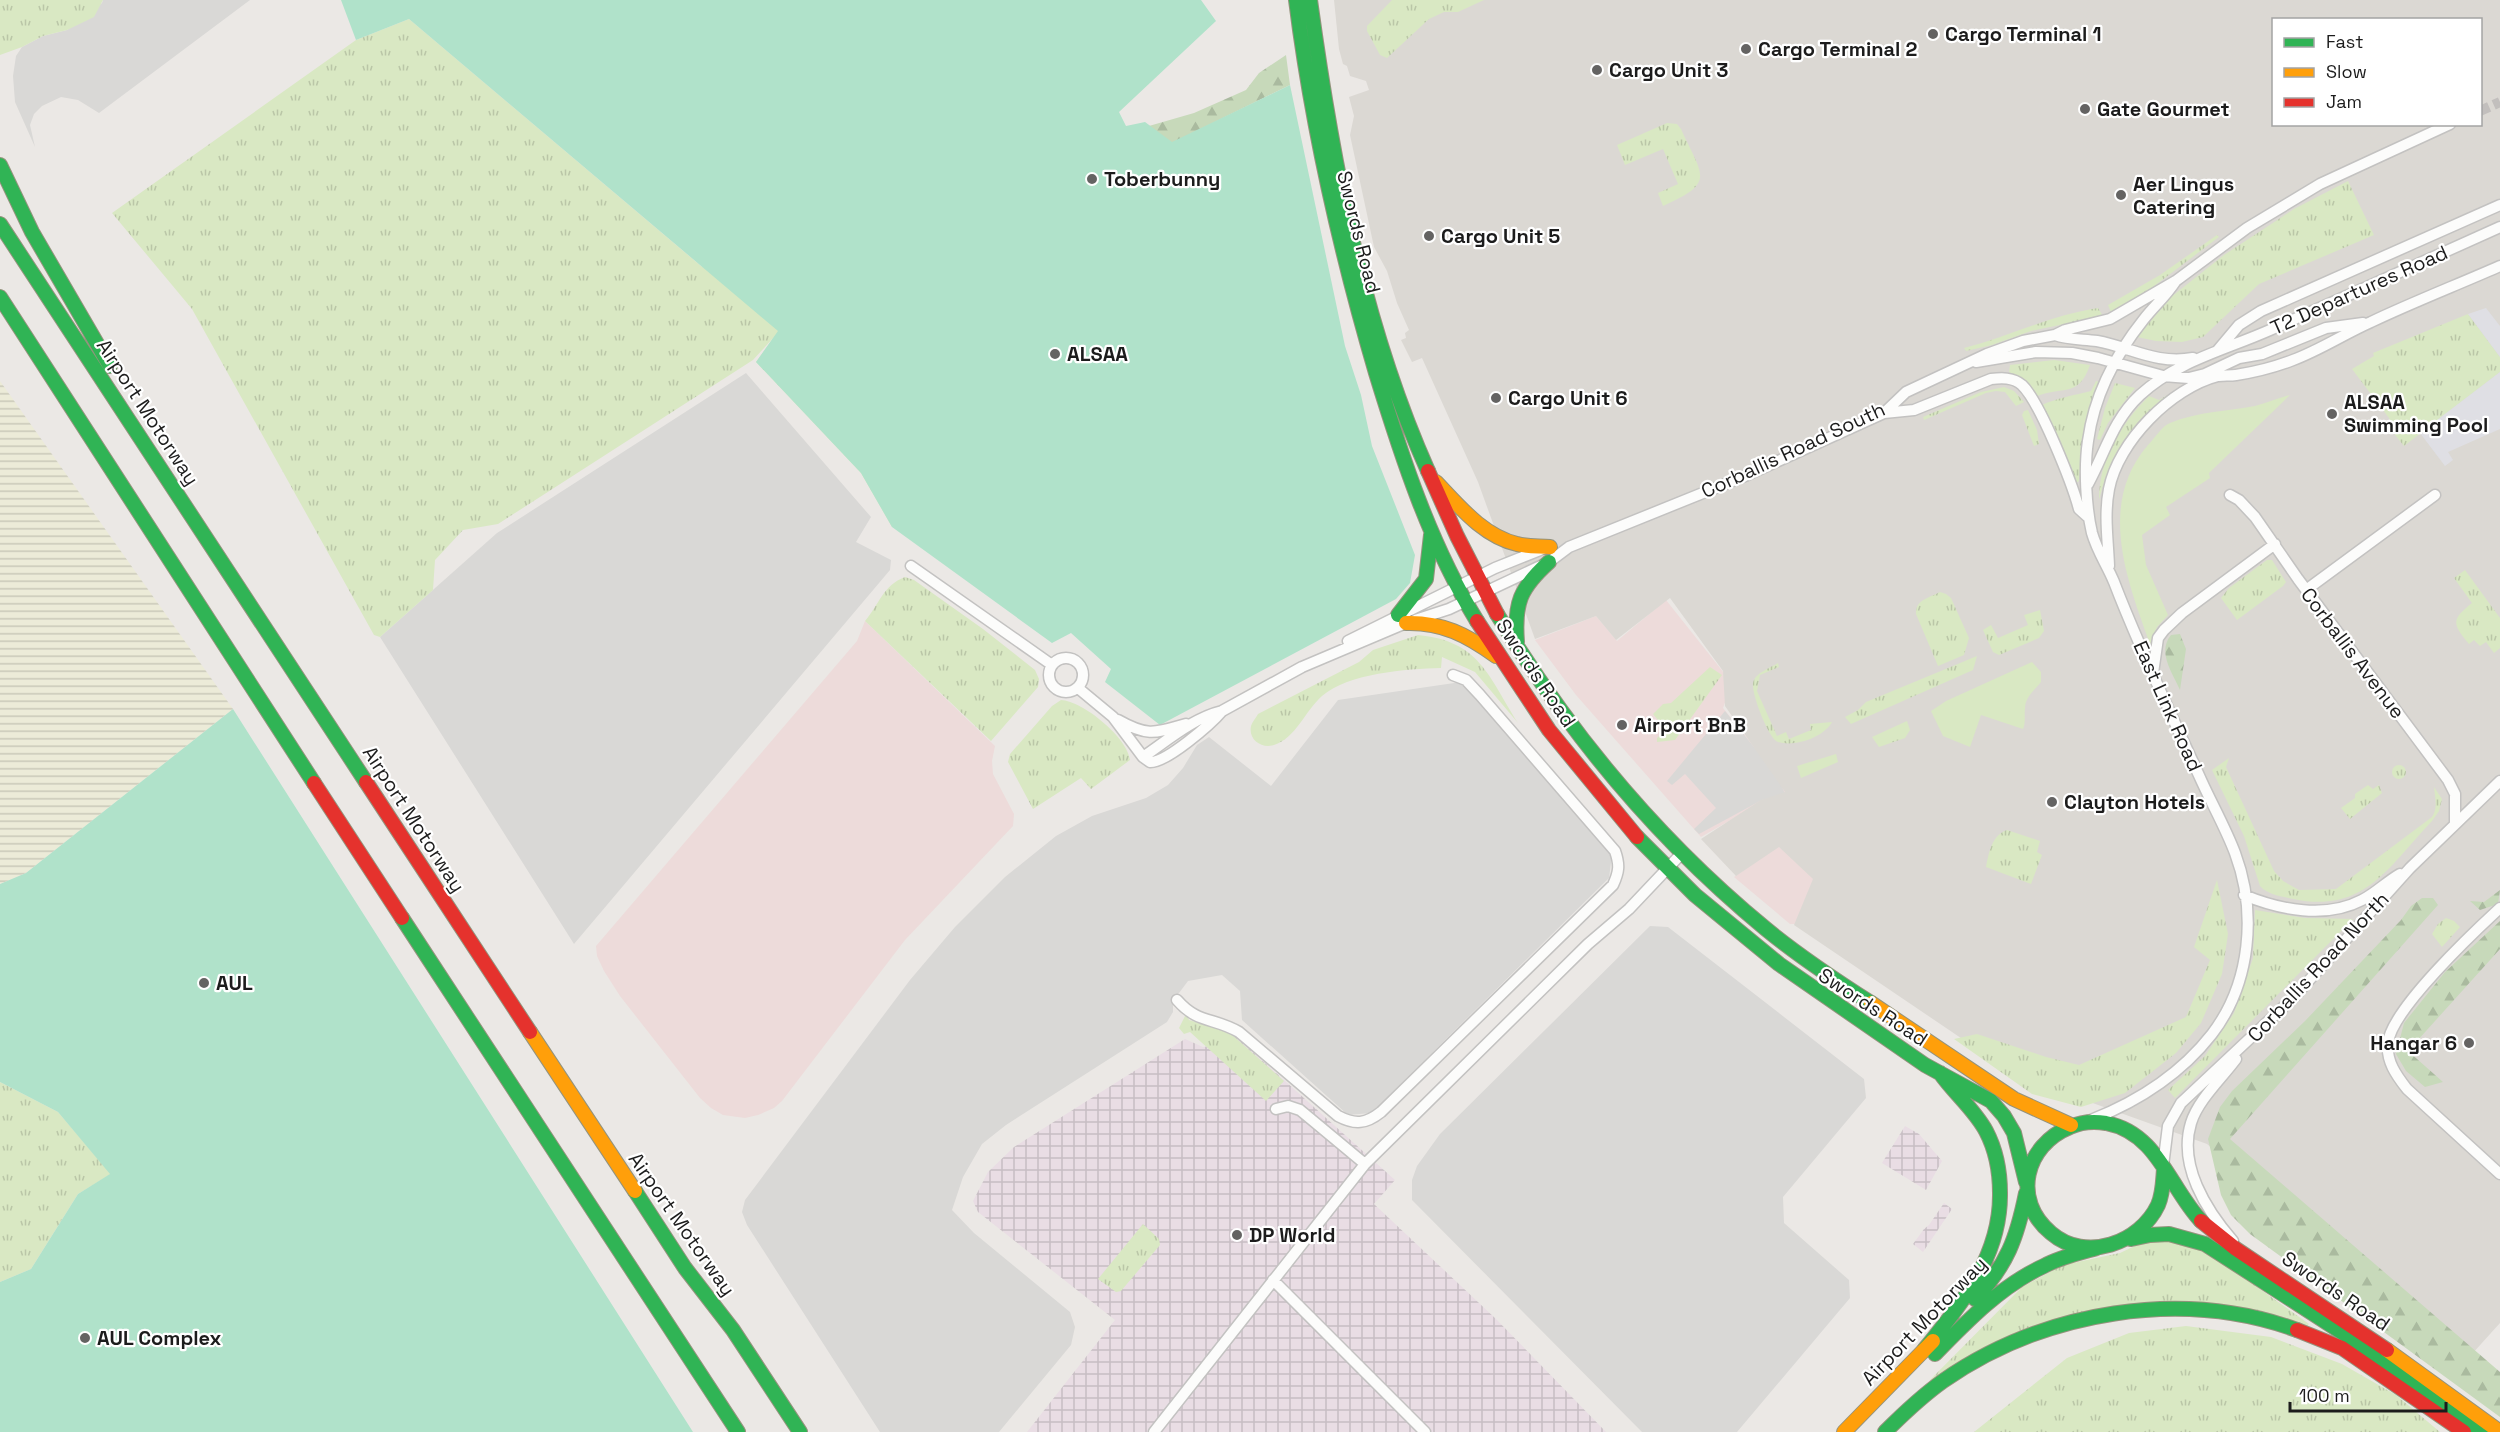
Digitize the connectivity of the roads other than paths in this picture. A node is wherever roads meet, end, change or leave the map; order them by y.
1 (1296, 0) edge
2 (1310, 0) edge
3 (2446, 126) edge
4 (0, 165) edge
5 (2500, 205) edge
6 (0, 224) edge
7 (2500, 227) edge
8 (2500, 266) edge
9 (2177, 280) junction
10 (0, 297) edge
11 (2370, 322) junction
12 (2055, 335) junction
13 (2122, 350) junction
14 (2217, 351) junction
15 (2201, 356) junction
16 (1970, 363) junction
17 (2115, 363) junction
18 (2163, 376) junction
19 (1884, 413) junction
20 (1430, 476) junction
21 (2088, 484) junction
22 (2230, 495) dead end
23 (2435, 495) dead end
24 (2089, 518) junction
25 (1431, 532) junction
26 (2275, 544) junction
27 (1550, 547) junction
28 (1569, 547) junction
29 (1549, 562) junction
30 (911, 566) dead end
31 (2109, 569) junction
32 (1478, 577) junction
33 (1458, 587) junction
34 (1485, 590) junction
35 (2306, 590) junction
36 (1465, 600) junction
37 (1402, 619) junction
38 (277, 643) junction
39 (1518, 648) junction
40 (1500, 659) junction
41 (1052, 665) junction
42 (2153, 673) junction
43 (1453, 675) dead end
44 (1078, 688) junction
45 (1222, 711) junction
46 (1113, 717) junction
47 (1197, 720) junction
48 (1143, 757) junction
49 (2500, 781) edge
50 (2456, 822) junction
51 (1683, 852) junction
52 (1668, 868) junction
53 (2410, 868) junction
54 (2244, 895) junction
55 (2500, 909) edge
56 (1177, 999) dead end
57 (2250, 1040) junction
58 (1941, 1073) junction
59 (1276, 1109) dead end
60 (2088, 1121) junction
61 (2071, 1125) junction
62 (1365, 1164) junction
63 (2163, 1168) junction
64 (2500, 1174) edge
65 (2026, 1187) junction
66 (2124, 1242) junction
67 (2097, 1248) junction
68 (2239, 1258) junction
69 (684, 1268) junction
70 (1273, 1280) junction
71 (1924, 1350) junction
72 (2414, 1396) junction
73 (736, 1432) edge
74 (789, 1432) edge
75 (800, 1432) edge
76 (1154, 1432) edge
77 (1425, 1432) edge
78 (1844, 1432) edge
79 (1860, 1432) edge
80 (1884, 1432) edge
81 (2464, 1432) edge
82 (2482, 1432) edge
83 (2500, 1432) edge

1 - 25 main road, Swords Road
2 - 20 main road, Swords Road
3 - 9 street, Corballis Road South
4 - 38 main road
5 - 14 street
6 - 38 main road, Airport Motorway
7 - 14 street, T2 Departures Road
8 - 11 street
9 - 12 street, Corballis Road South
9 - 13 street, Corballis Road South
10 - 73 main road
11 - 18 street
11 - 31 street
12 - 13 street
12 - 16 street, Corballis Road South
13 - 15 street
13 - 17 street, Corballis Road South
14 - 15 street, T2 Departures Road
15 - 18 street
16 - 17 street
16 - 19 street, Corballis Road South
17 - 18 street
17 - 21 street, East Link Road
18 - 21 street
19 - 24 street, East Link Road
19 - 28 street, Corballis Road South
20 - 27 main road
20 - 32 main road, Swords Road
21 - 24 street, East Link Road
22 - 26 street, Corballis Avenue
23 - 35 street
24 - 31 street, East Link Road
25 - 33 main road, Swords Road
25 - 37 main road
26 - 35 street, Corballis Avenue
26 - 42 street
27 - 28 street, Corballis Road South
27 - 32 street, Corballis Road South
28 - 29 street, Corballis Road South
29 - 34 street, Corballis Road South
29 - 39 main road
30 - 41 street
31 - 42 street, East Link Road
32 - 33 street, Corballis Road South
32 - 34 main road, Swords Road
33 - 36 main road, Swords Road
33 - 37 street, Corballis Road South
34 - 36 street, Corballis Road South
34 - 39 main road, Swords Road
35 - 50 street, Corballis Avenue
36 - 37 street, Corballis Road South
36 - 40 main road, Swords Road
37 - 40 main road
37 - 45 street
38 - 69 main road, Airport Motorway
39 - 51 main road, Swords Road
40 - 52 main road, Swords Road
41 - 44 street
41 - 44 street
42 - 54 street, East Link Road
43 - 56 street
44 - 46 street
45 - 47 street
45 - 48 street
46 - 47 street
46 - 48 street
47 - 48 street
49 - 50 street, Corballis Road North
50 - 53 street, Corballis Road North
51 - 52 street
51 - 61 main road, Swords Road
52 - 58 main road, Swords Road
52 - 62 street
53 - 54 street
53 - 57 street, Corballis Road North
54 - 60 street, East Link Road
55 - 64 street
57 - 63 street, Corballis Road North
57 - 68 street
58 - 65 main road, Swords Road
58 - 71 main road
59 - 62 street
60 - 61 main road
60 - 63 main road
61 - 65 main road
62 - 70 street
63 - 66 main road
63 - 68 main road, Swords Road
65 - 67 main road
65 - 71 main road, Airport Motorway
66 - 67 main road
66 - 68 main road, Swords Road
67 - 79 main road, Airport Motorway
68 - 72 main road
68 - 82 main road, Swords Road
68 - 83 main road, Swords Road
69 - 74 main road
69 - 75 main road, Airport Motorway
70 - 76 street
70 - 77 street
71 - 78 main road, Airport Motorway
72 - 80 main road
72 - 81 main road

